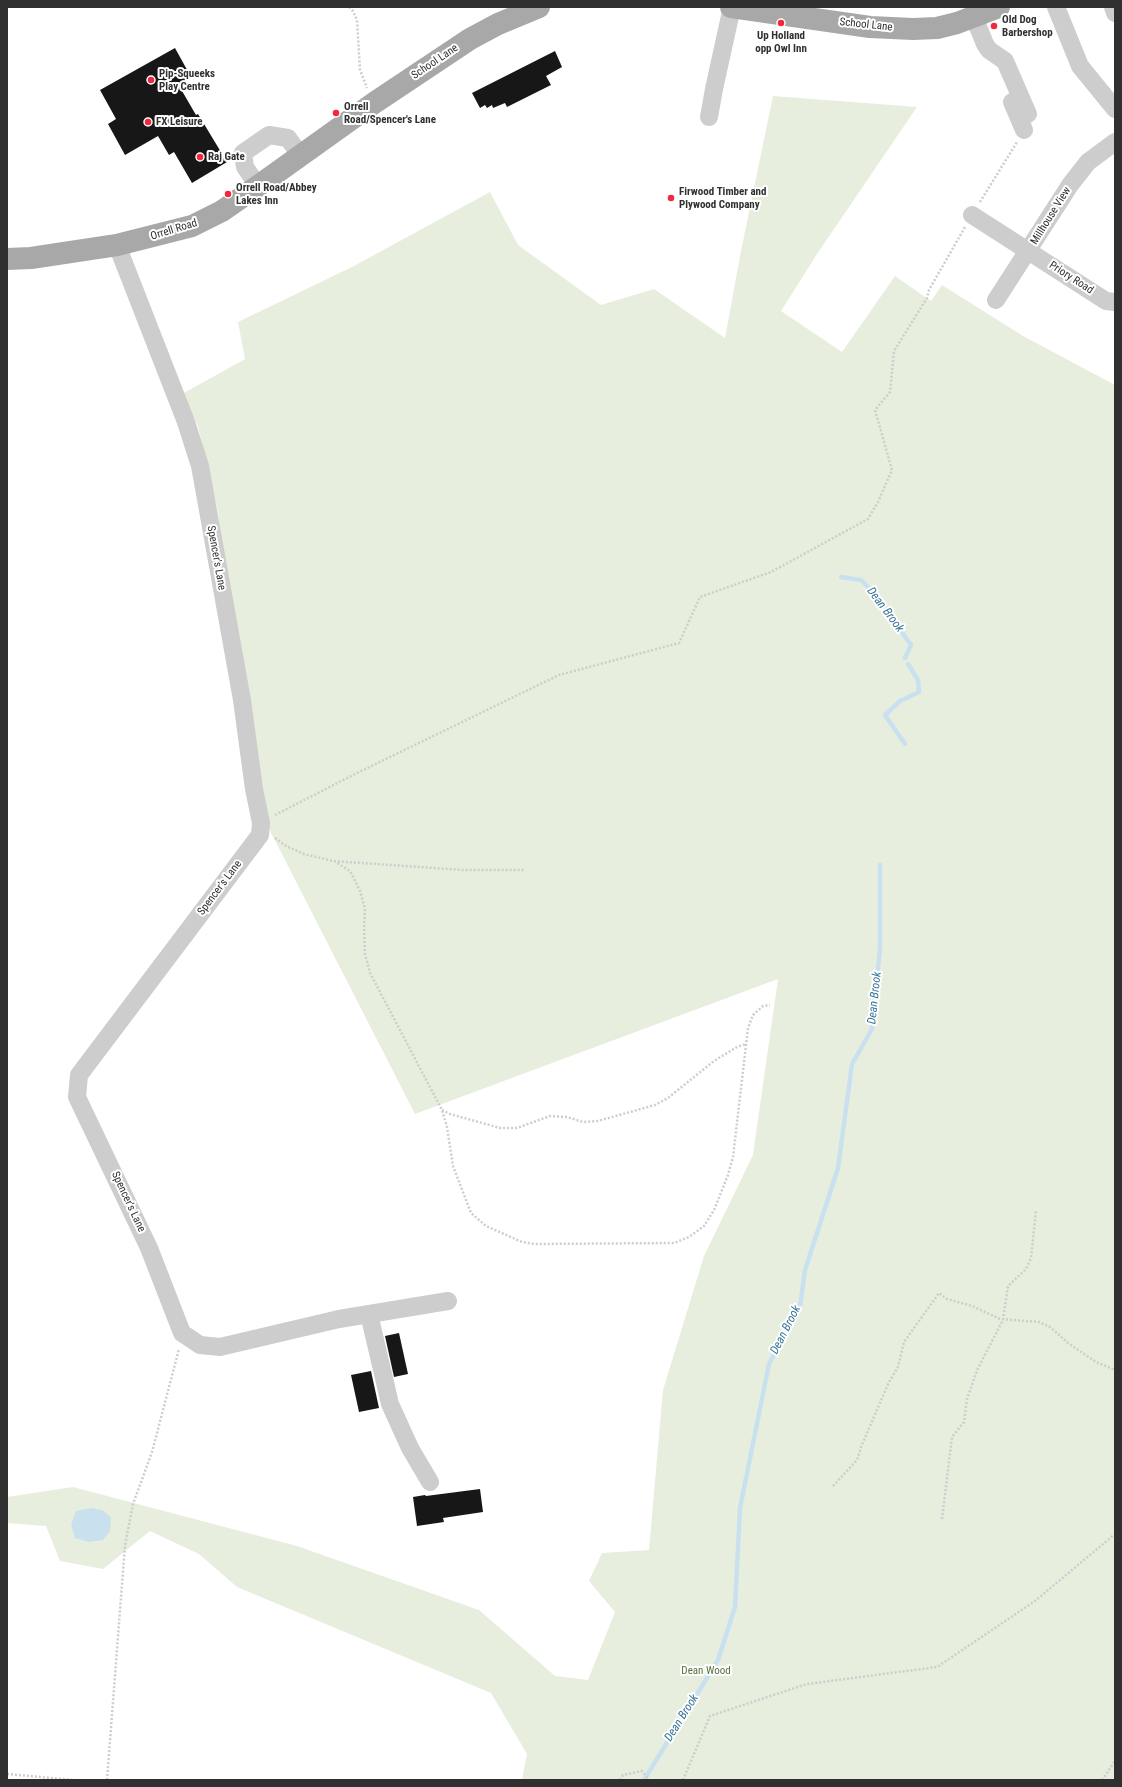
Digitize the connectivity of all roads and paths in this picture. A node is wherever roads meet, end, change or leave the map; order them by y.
1 (349, 7) edge
2 (539, 7) edge
3 (731, 7) edge
4 (999, 7) edge
5 (1056, 7) edge
6 (1113, 7) edge
7 (1115, 13) edge
8 (974, 17) junction
9 (374, 103) junction
10 (1115, 109) edge
11 (709, 117) dead end
12 (1026, 122) joint
13 (338, 128) joint
14 (1115, 142) edge
15 (300, 155) junction
16 (258, 186) junction
17 (972, 215) junction
18 (117, 245) junction
19 (1029, 250) junction
20 (7, 260) edge
21 (996, 300) dead end
22 (1115, 302) edge
23 (261, 823) junction
24 (333, 861) junction
25 (525, 870) dead end
26 (770, 1005) dead end
27 (746, 1044) junction
28 (442, 1110) junction
29 (1036, 1211) dead end
30 (448, 1301) dead end
31 (369, 1314) junction
32 (1003, 1320) junction
33 (182, 1333) junction
34 (1115, 1370) edge
35 (430, 1482) dead end
36 (833, 1486) dead end
37 (942, 1519) dead end
38 (1115, 1534) edge
39 (1115, 1761) edge
40 (7, 1774) edge
41 (74, 1780) edge
42 (107, 1780) edge
43 (620, 1780) edge
44 (649, 1780) edge
45 (683, 1780) edge
46 (1102, 1780) edge

1 - 9 path
2 - 9 main road, School Lane
3 - 8 main road, School Lane
3 - 11 street
4 - 8 main road, School Lane
5 - 10 street
6 - 7 street
8 - 12 street
9 - 13 main road, School Lane
12 - 17 path
13 - 15 main road, Orrell Road
14 - 19 street, Millhouse View
15 - 16 main road, Orrell Road
15 - 16 street
16 - 18 main road, Orrell Road
17 - 19 street, Priory Road
17 - 23 path
18 - 20 main road, Orrell Road
18 - 23 street, Spencer's Lane
19 - 21 street, Millhouse View
19 - 22 street, Priory Road
23 - 24 path
23 - 33 street, Spencer's Lane
24 - 25 path
24 - 28 path
26 - 27 path
27 - 28 path
27 - 28 path
29 - 32 path
30 - 31 street
31 - 33 street
31 - 35 street
32 - 34 path
32 - 36 path
32 - 37 path
33 - 42 path
38 - 45 path
39 - 46 path
40 - 41 path
43 - 44 path

